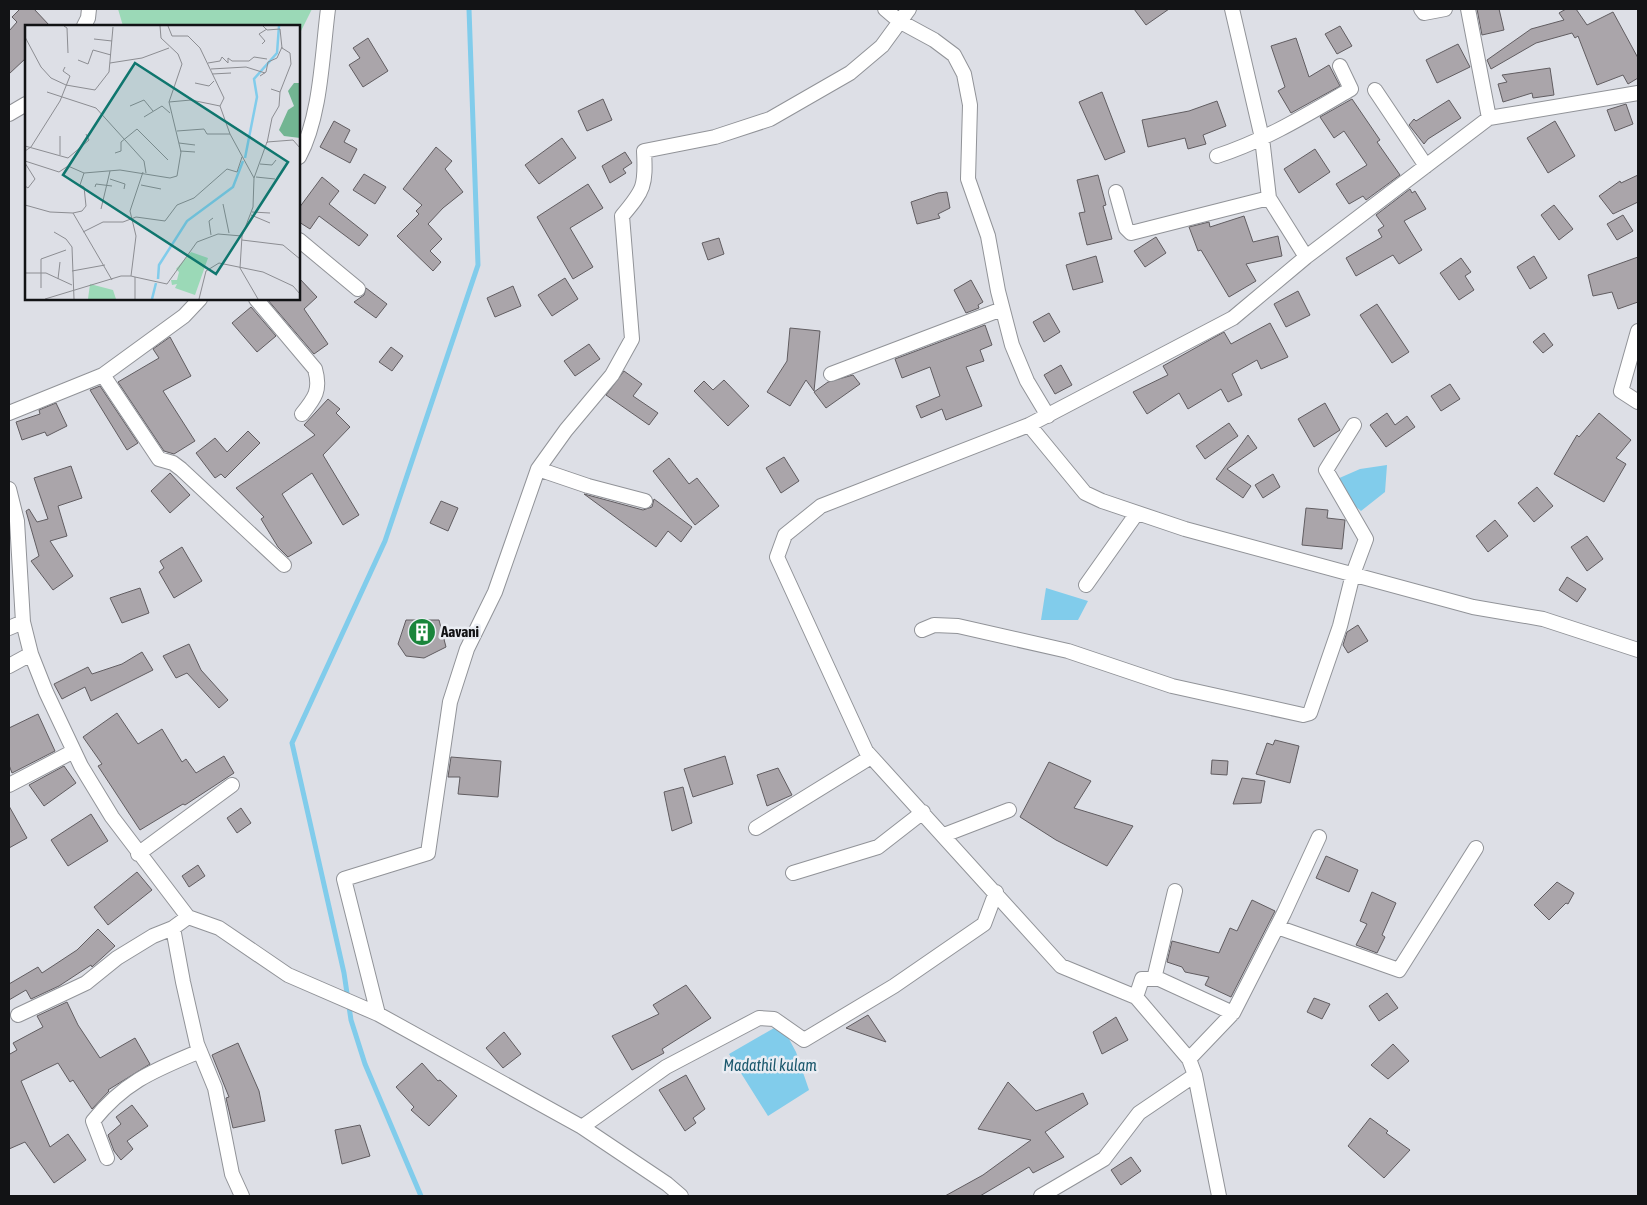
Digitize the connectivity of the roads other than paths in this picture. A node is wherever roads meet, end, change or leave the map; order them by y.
1 (90, 9) edge
2 (328, 9) edge
3 (885, 9) edge
4 (908, 9) edge
5 (1232, 9) edge
6 (1421, 9) edge
7 (1445, 9) edge
8 (1468, 9) edge
9 (899, 20) junction
10 (84, 25) edge
11 (1340, 66) dead end
12 (1375, 90) dead end
13 (1638, 93) edge
14 (25, 105) edge
15 (9, 114) edge
16 (1489, 118) junction
17 (1262, 138) junction
18 (300, 154) edge
19 (1217, 156) dead end
20 (1426, 166) junction
21 (1116, 192) dead end
22 (1269, 198) junction
23 (300, 241) edge
24 (1306, 257) junction
25 (358, 289) dead end
26 (199, 300) edge
27 (257, 300) edge
28 (1002, 309) junction
29 (1638, 331) edge
30 (831, 374) dead end
31 (103, 375) junction
32 (1638, 402) edge
33 (9, 413) edge
34 (302, 414) dead end
35 (1048, 416) junction
36 (1029, 425) junction
37 (1354, 425) dead end
38 (538, 468) junction
39 (9, 489) edge
40 (645, 501) dead end
41 (1137, 513) junction
42 (284, 566) dead end
43 (1353, 574) junction
44 (1086, 585) dead end
45 (23, 622) junction
46 (9, 628) edge
47 (928, 628) dead end
48 (1638, 650) edge
49 (31, 654) junction
50 (9, 666) edge
51 (74, 751) junction
52 (871, 757) junction
53 (9, 785) edge
54 (232, 785) dead end
55 (1009, 810) dead end
56 (923, 812) junction
57 (756, 828) dead end
58 (944, 835) junction
59 (1319, 837) dead end
60 (1476, 848) dead end
61 (138, 854) junction
62 (793, 873) dead end
63 (1175, 891) dead end
64 (996, 892) junction
65 (188, 917) junction
66 (1277, 927) junction
67 (173, 928) junction
68 (1154, 979) junction
69 (1136, 997) junction
70 (373, 1012) junction
71 (1233, 1013) junction
72 (18, 1015) dead end
73 (200, 1051) junction
74 (1189, 1059) junction
75 (1196, 1075) junction
76 (582, 1128) junction
77 (107, 1158) dead end
78 (242, 1196) edge
79 (681, 1196) edge
80 (1041, 1196) edge
81 (1219, 1196) edge

1 - 10 street
2 - 18 street
3 - 9 street
4 - 9 street
5 - 17 street
6 - 7 street
8 - 16 street
9 - 28 street
9 - 38 street
11 - 17 street
12 - 20 street
13 - 16 street
14 - 15 street
16 - 20 street
17 - 19 street
17 - 22 street
20 - 24 street
21 - 22 street
22 - 24 street
23 - 25 street
24 - 35 street
26 - 31 street
27 - 34 street
28 - 30 street
28 - 35 street
29 - 32 street
31 - 33 street
31 - 42 street
35 - 36 street
36 - 41 street
36 - 52 street
37 - 43 street
38 - 40 street
38 - 70 street
39 - 45 street
41 - 43 street
41 - 44 street
43 - 47 street
43 - 48 street
45 - 46 street
45 - 49 street
49 - 50 street
49 - 51 street
51 - 53 street
51 - 61 street
52 - 56 street
52 - 57 street
54 - 61 street
55 - 58 street
56 - 58 street
56 - 62 street
58 - 64 street
59 - 66 street
60 - 66 street
61 - 65 street
63 - 68 street
64 - 69 street
64 - 76 street
65 - 67 street
65 - 70 street
66 - 71 street
67 - 72 street
67 - 73 street
68 - 69 street
68 - 71 street
69 - 74 street
70 - 76 street
71 - 74 street
73 - 77 street
73 - 78 street
74 - 75 street
75 - 80 street
75 - 81 street
76 - 79 street

